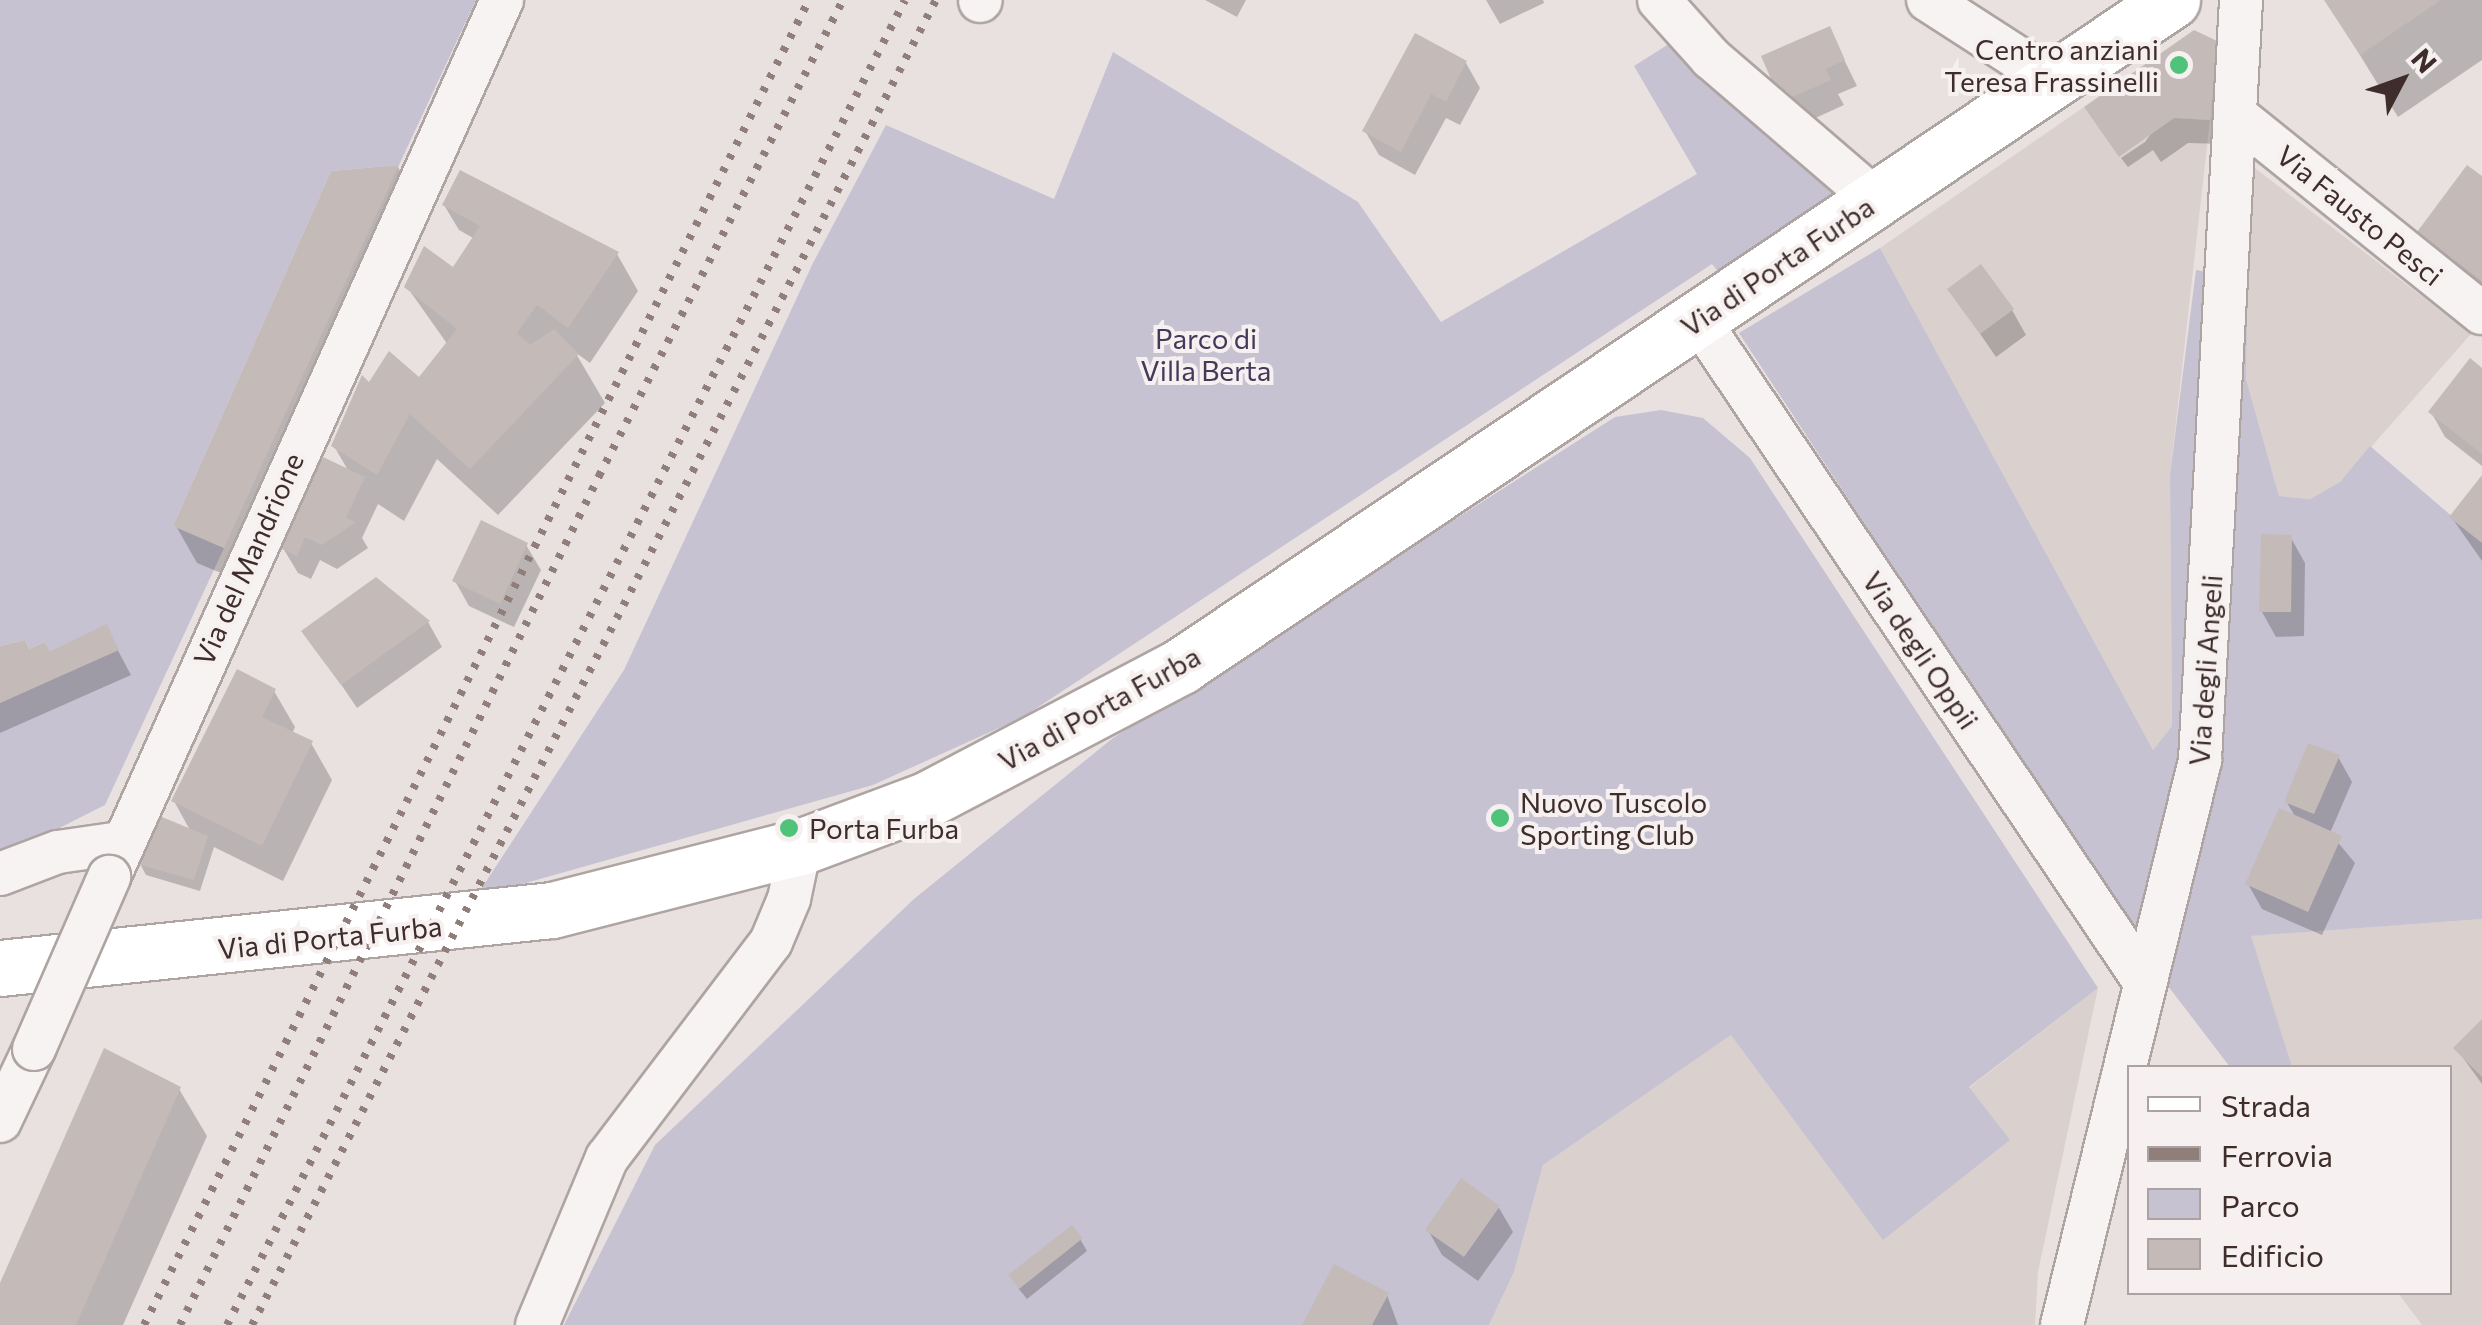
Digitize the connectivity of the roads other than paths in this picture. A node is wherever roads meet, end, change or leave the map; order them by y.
1 (502, 0) edge
2 (1659, 0) edge
3 (1928, 0) edge
4 (2172, 0) edge
5 (2241, 0) edge
6 (2052, 80) junction
7 (2238, 117) junction
8 (1876, 200) junction
9 (2482, 314) edge
10 (1698, 319) junction
11 (800, 848) junction
12 (114, 860) junction
13 (0, 874) edge
14 (0, 968) edge
15 (2144, 981) junction
16 (0, 1121) edge
17 (538, 1325) edge
18 (2062, 1325) edge

1 - 12 street, Via del Mandrione
2 - 8 street
3 - 6 street
4 - 6 main road, Via di Porta Furba
5 - 7 street, Via degli Angeli
6 - 8 main road, Via di Porta Furba
7 - 9 street, Via Fausto Pesci
7 - 15 street, Via degli Angeli
8 - 10 main road, Via di Porta Furba
10 - 11 main road, Via di Porta Furba
10 - 15 street, Via degli Oppii
11 - 14 main road, Via di Porta Furba
11 - 17 street
12 - 13 street
12 - 16 street, Via del Mandrione, bridge
15 - 18 street, Via degli Angeli

